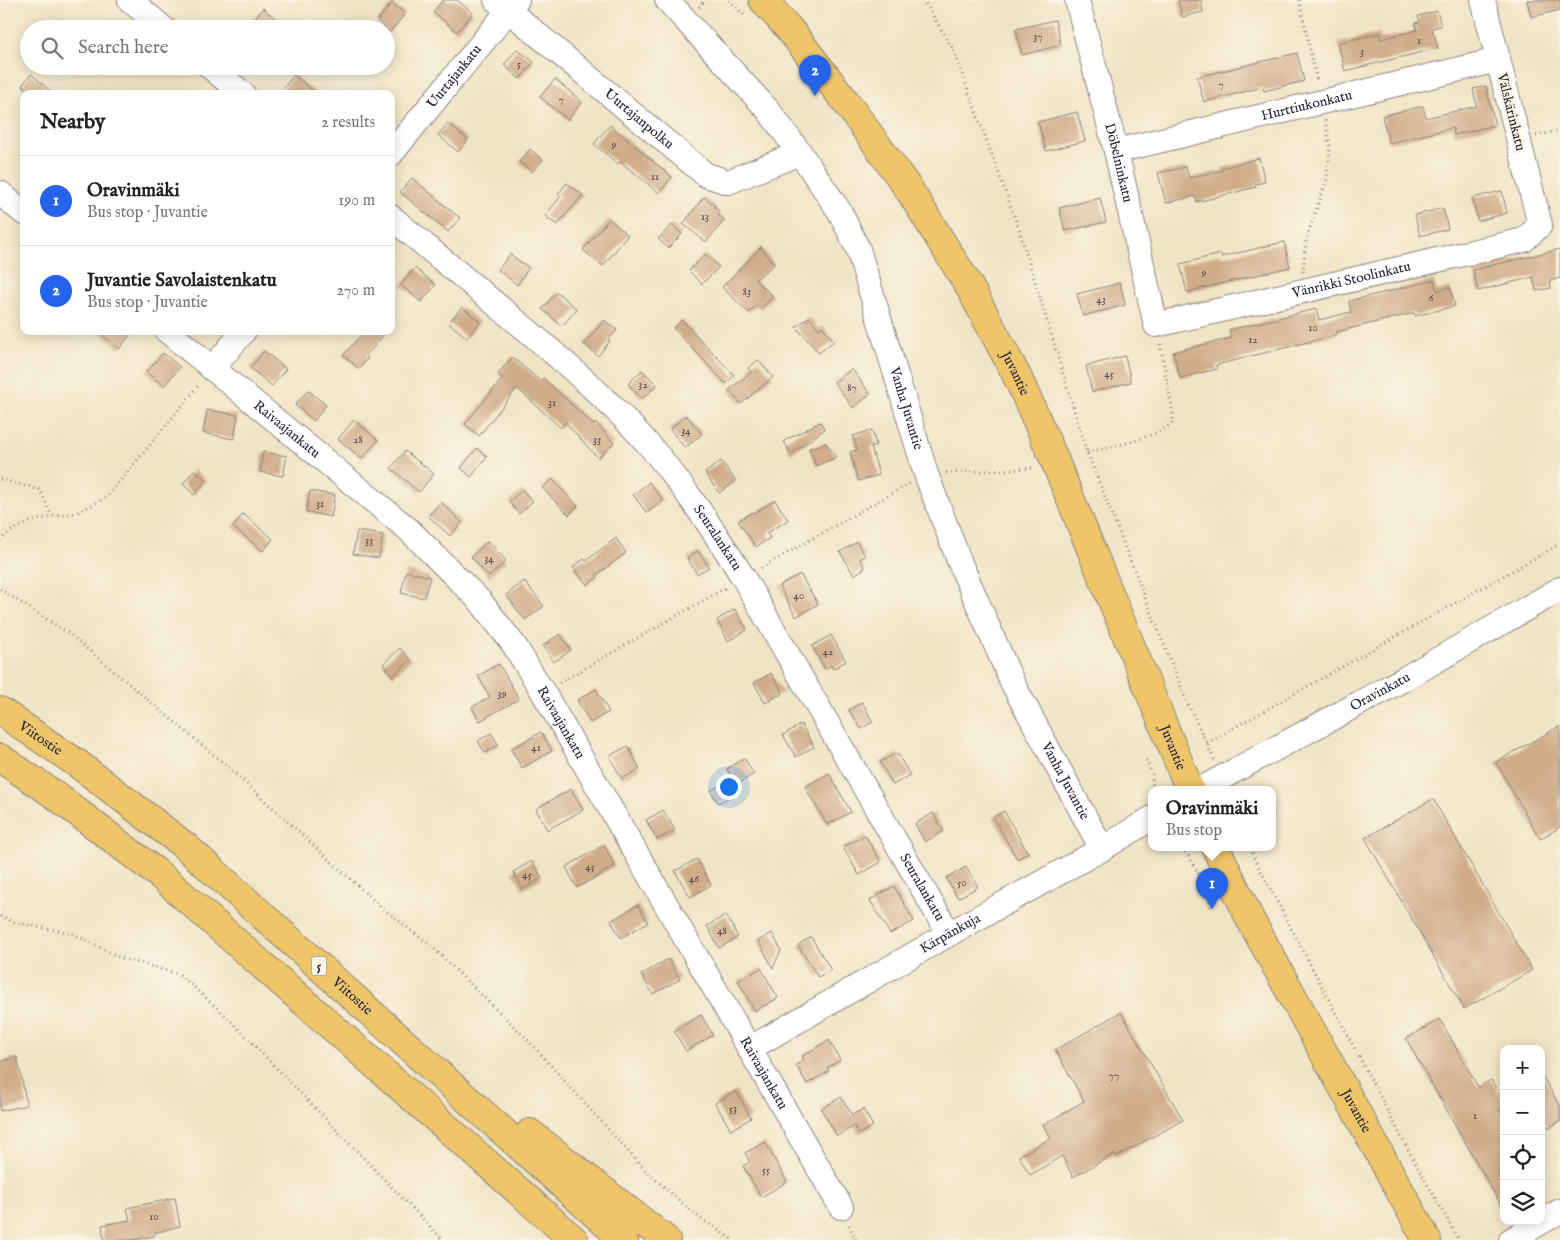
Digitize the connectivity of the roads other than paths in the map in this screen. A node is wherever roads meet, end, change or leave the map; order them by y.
1 (130, 0) edge
2 (667, 0) edge
3 (1077, 0) edge
4 (1483, 0) edge
5 (507, 4) edge
6 (760, 5) edge
7 (153, 20) edge
8 (1498, 60) junction
9 (220, 75) edge
10 (237, 90) edge
11 (395, 149) edge
12 (1116, 151) junction
13 (800, 153) junction
14 (0, 193) edge
15 (20, 210) edge
16 (395, 220) edge
17 (1540, 225) joint
18 (1156, 326) joint
19 (172, 335) edge
20 (241, 335) edge
21 (212, 369) junction
22 (1560, 589) edge
23 (0, 711) edge
24 (0, 758) edge
25 (1188, 786) edge
26 (1206, 786) edge
27 (1148, 821) edge
28 (1102, 850) junction
29 (1217, 851) edge
30 (949, 934) junction
31 (355, 998) junction
32 (749, 1049) junction
33 (841, 1207) dead end
34 (1560, 1211) edge
35 (574, 1240) edge
36 (624, 1240) edge
37 (666, 1240) edge
38 (1427, 1240) edge
39 (1511, 1240) edge

1 - 7 street
2 - 13 street, Vanha Juvantie
3 - 12 street, Döbelninkatu
4 - 8 street, Välskärinkatu
5 - 11 street, Uurtajankatu
5 - 13 street, Uurtajanpolku
6 - 25 main road, Juvantie
8 - 12 street, Hurttiukonkatu
8 - 17 street, Välskärinkatu
9 - 10 street
12 - 18 street, Döbelninkatu
13 - 28 street, Vanha Juvantie
14 - 15 street
16 - 30 street, Seuralankatu
17 - 18 street, Vänrikki Stoolinkatu
19 - 21 street, Raivaajankatu
20 - 21 street
21 - 32 street, Raivaajankatu
22 - 26 street, Oravinkatu
23 - 31 main road, Viitostie / 5
24 - 35 main road
27 - 28 street, Kärpänkuja
28 - 30 street, Kärpänkuja
29 - 38 main road, Juvantie
30 - 32 street, Kärpänkuja
31 - 36 main road, Viitostie / 5
31 - 37 main road
32 - 33 street, Raivaajankatu
34 - 39 street

